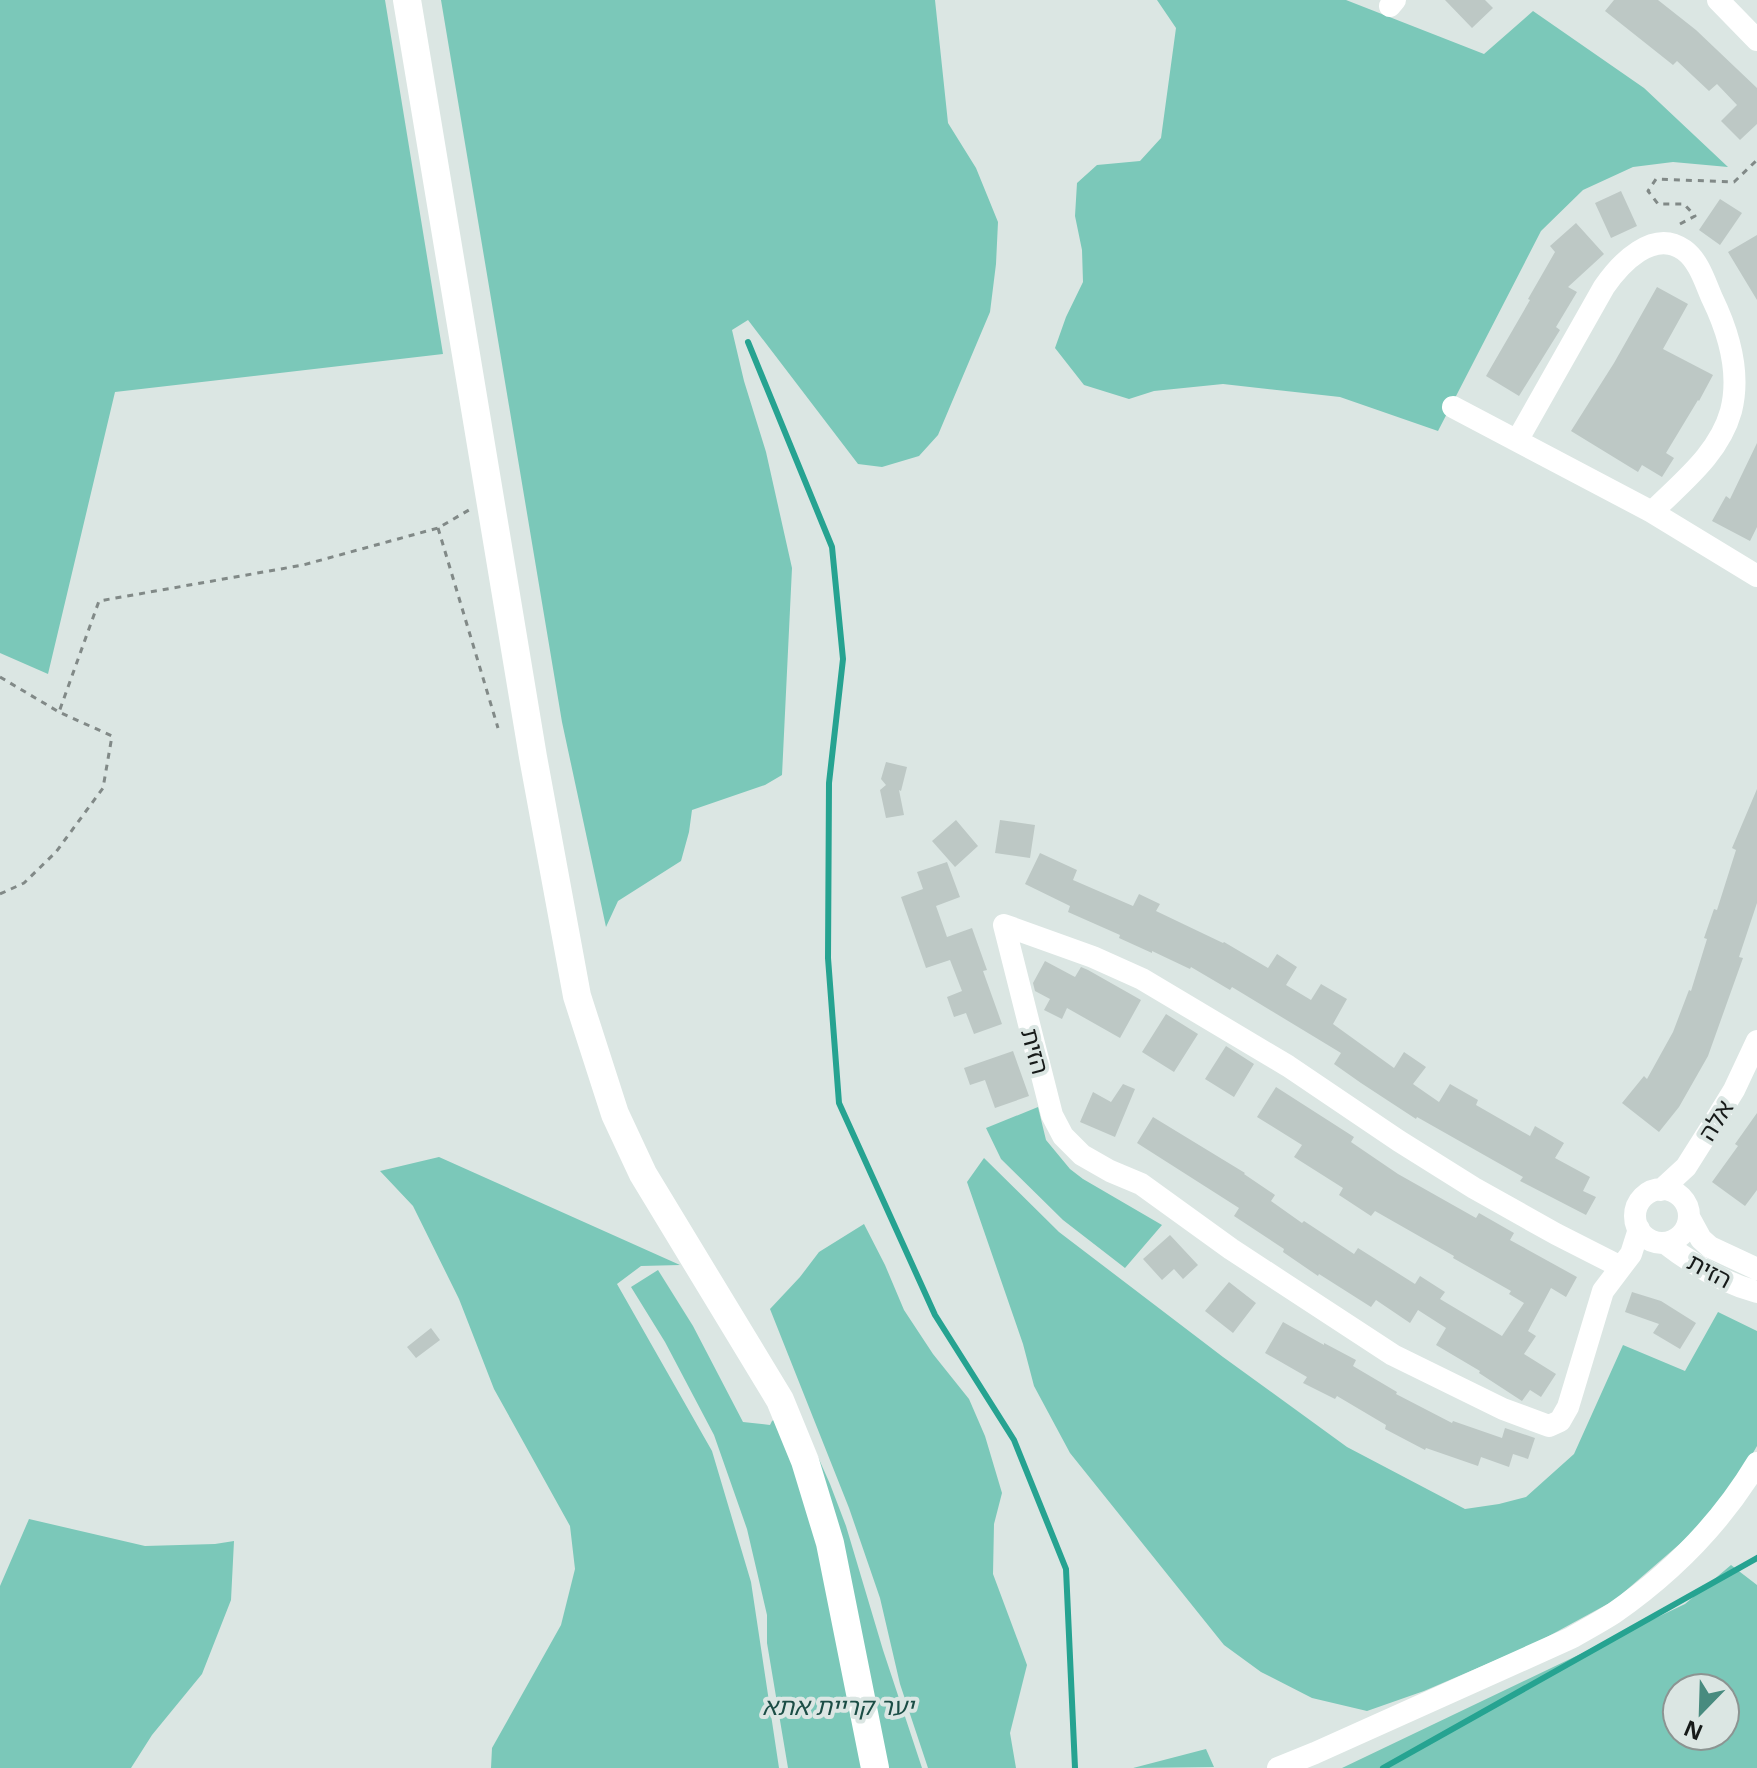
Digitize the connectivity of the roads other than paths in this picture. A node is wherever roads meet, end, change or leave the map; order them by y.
1 (407, 0) edge
2 (1718, 0) edge
3 (1757, 40) edge
4 (1453, 407) dead end
5 (1518, 439) junction
6 (1652, 512) junction
7 (1757, 576) edge
8 (1757, 1041) edge
9 (1661, 1190) junction
10 (1689, 1217) junction
11 (1639, 1229) junction
12 (1665, 1243) junction
13 (1621, 1267) junction
14 (1757, 1269) edge
15 (1757, 1292) edge
16 (1757, 1463) edge
17 (875, 1768) edge
18 (1278, 1768) edge

1 - 17 main road
2 - 3 street
4 - 5 street
5 - 6 street
5 - 6 street
6 - 7 street
8 - 9 street, אלה
9 - 10 street
9 - 11 street
10 - 12 street
10 - 14 street, הזית
11 - 12 street
11 - 13 street, הזית
12 - 15 street, הזית
13 - 13 street, הזית
16 - 18 street

